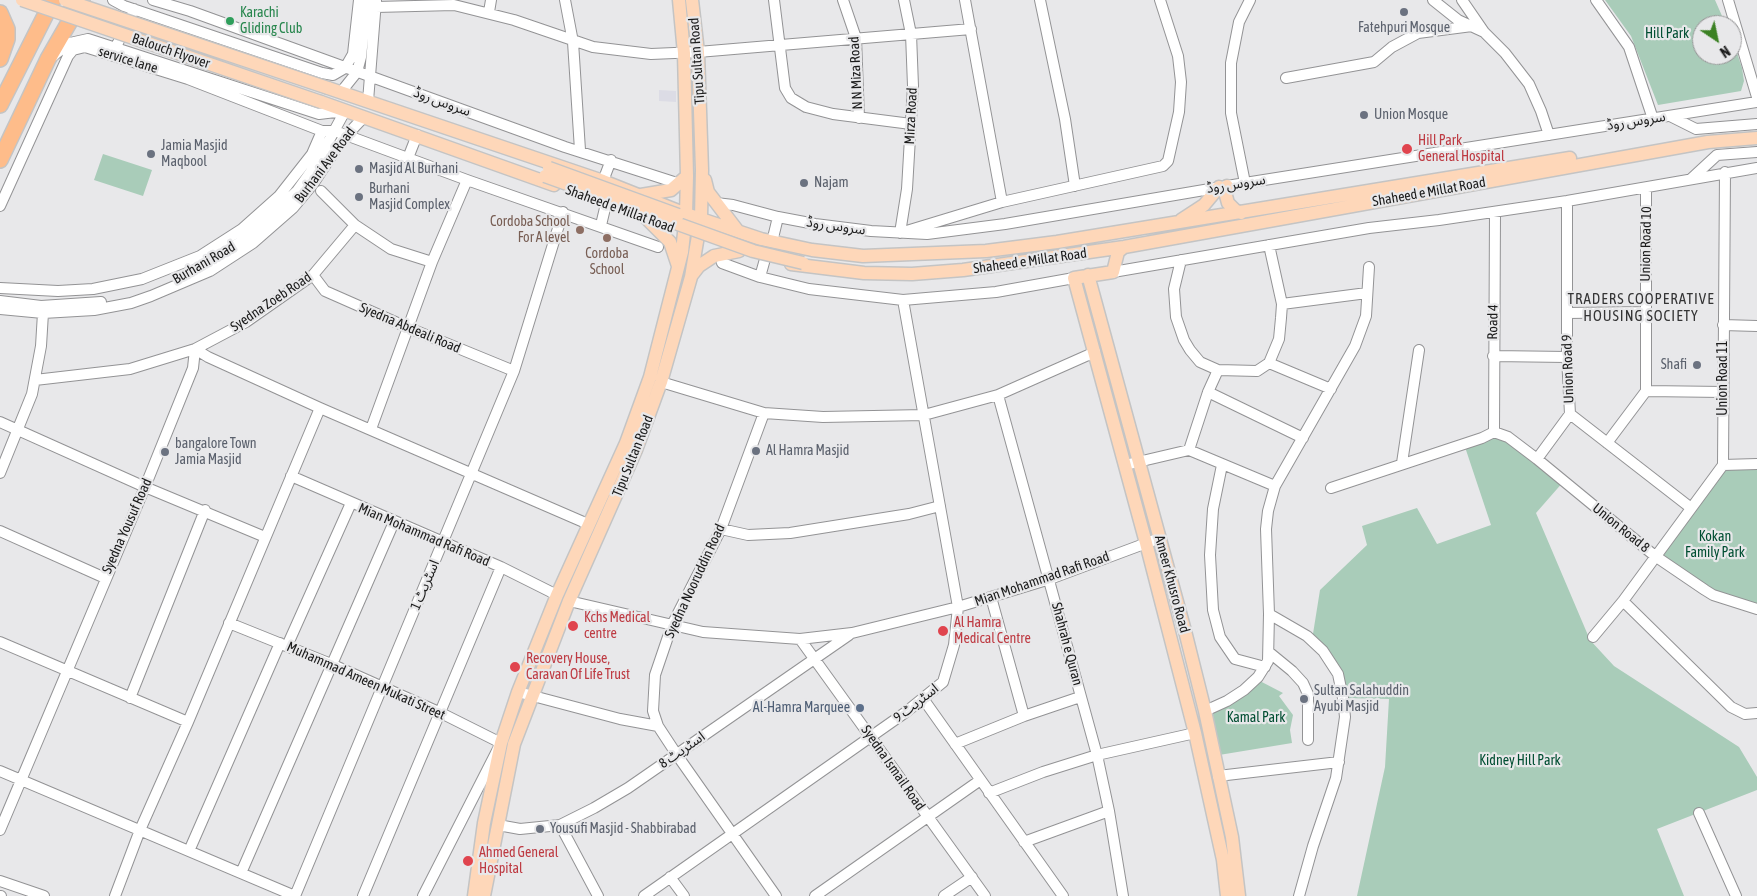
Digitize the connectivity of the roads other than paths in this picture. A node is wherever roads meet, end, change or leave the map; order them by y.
1 (22, 0) edge
2 (54, 0) edge
3 (65, 0) edge
4 (82, 0) edge
5 (113, 0) edge
6 (153, 0) edge
7 (359, 0) edge
8 (366, 0) edge
9 (491, 0) edge
10 (565, 0) edge
11 (678, 0) edge
12 (692, 0) edge
13 (774, 0) edge
14 (844, 0) edge
15 (904, 0) edge
16 (965, 0) edge
17 (1040, 0) edge
18 (1160, 0) edge
19 (1250, 0) edge
20 (1433, 0) edge
21 (1462, 0) edge
22 (1596, 0) edge
23 (1728, 0) edge
24 (376, 3) edge
25 (454, 3) edge
26 (134, 8) junction
27 (1446, 11) junction
28 (489, 12) junction
29 (0, 13) edge
30 (1472, 26) junction
31 (971, 29) junction
32 (1484, 32) junction
33 (911, 34) junction
34 (856, 38) junction
35 (573, 42) junction
36 (781, 45) junction
37 (115, 49) junction
38 (698, 52) junction
39 (684, 53) junction
40 (0, 59) edge
41 (48, 59) junction
42 (345, 68) junction
43 (357, 72) junction
44 (370, 76) junction
45 (1286, 78) dead end
46 (341, 92) junction
47 (1757, 97) edge
48 (362, 99) junction
49 (321, 102) joint
50 (1757, 102) edge
51 (0, 104) edge
52 (345, 111) junction
53 (1670, 116) junction
54 (364, 117) junction
55 (859, 118) junction
56 (1653, 118) junction
57 (422, 119) junction
58 (911, 124) junction
59 (1757, 124) edge
60 (1757, 129) edge
61 (322, 131) junction
62 (335, 131) junction
63 (415, 134) junction
64 (345, 135) junction
65 (1549, 135) junction
66 (1757, 138) edge
67 (580, 150) junction
68 (1757, 152) edge
69 (408, 158) junction
70 (0, 160) edge
71 (612, 160) junction
72 (1757, 168) edge
73 (702, 170) junction
74 (547, 172) junction
75 (1725, 172) junction
76 (1691, 179) junction
77 (467, 180) junction
78 (683, 180) junction
79 (603, 181) junction
80 (1245, 183) junction
81 (1075, 186) junction
82 (1223, 186) junction
83 (1646, 188) junction
84 (321, 191) dead end
85 (641, 195) junction
86 (1567, 201) junction
87 (1002, 202) junction
88 (716, 203) junction
89 (606, 204) junction
90 (0, 206) edge
91 (667, 206) junction
92 (563, 212) junction
93 (1495, 212) junction
94 (1241, 213) junction
95 (686, 214) junction
96 (778, 217) junction
97 (646, 218) junction
98 (707, 220) junction
99 (664, 224) junction
100 (1172, 224) junction
101 (355, 225) junction
102 (601, 225) junction
103 (685, 232) junction
104 (739, 233) junction
105 (900, 233) junction
106 (704, 238) junction
107 (772, 242) junction
108 (1269, 245) junction
109 (658, 247) dead end
110 (1124, 247) junction
111 (1003, 249) junction
112 (739, 251) junction
113 (1095, 251) junction
114 (804, 258) junction
115 (765, 260) junction
116 (1039, 260) junction
117 (1181, 260) junction
118 (432, 262) junction
119 (722, 263) dead end
120 (1369, 267) dead end
121 (678, 268) junction
122 (1113, 272) junction
123 (313, 275) junction
124 (691, 276) junction
125 (1088, 276) junction
126 (760, 277) junction
127 (1074, 278) junction
128 (0, 288) edge
129 (1367, 293) junction
130 (903, 300) junction
131 (0, 301) edge
132 (1282, 304) junction
133 (0, 309) edge
134 (1645, 312) junction
135 (43, 313) junction
136 (1567, 313) junction
137 (1723, 325) junction
138 (1757, 326) edge
139 (409, 328) junction
140 (195, 349) junction
141 (1419, 350) dead end
142 (1095, 352) junction
143 (1493, 356) junction
144 (1567, 357) junction
145 (1269, 363) junction
146 (1218, 370) junction
147 (514, 371) junction
148 (35, 380) junction
149 (661, 382) junction
150 (1331, 389) junction
151 (1646, 391) junction
152 (1208, 392) junction
153 (1723, 392) junction
154 (998, 395) junction
155 (320, 408) junction
156 (764, 413) junction
157 (924, 414) junction
158 (1570, 414) junction
159 (0, 422) edge
160 (371, 429) junction
161 (18, 430) junction
162 (1494, 432) junction
163 (1303, 438) junction
164 (1608, 443) junction
165 (1189, 450) junction
166 (1537, 459) junction
167 (1139, 461) junction
168 (1402, 463) junction
169 (1757, 464) edge
170 (1125, 465) junction
171 (1222, 465) junction
172 (1723, 465) junction
173 (0, 473) edge
174 (472, 473) junction
175 (291, 476) junction
176 (1275, 486) junction
177 (145, 487) junction
178 (1331, 488) dead end
179 (350, 503) junction
180 (940, 506) junction
181 (1692, 508) junction
182 (205, 510) junction
183 (394, 522) junction
184 (588, 524) junction
185 (721, 529) junction
186 (0, 531) edge
187 (602, 531) junction
188 (265, 537) junction
189 (1160, 538) junction
190 (444, 542) junction
191 (1146, 543) junction
192 (1656, 556) junction
193 (501, 567) junction
194 (105, 578) junction
195 (1050, 579) junction
196 (557, 595) junction
197 (991, 597) junction
198 (569, 601) junction
199 (1623, 601) junction
200 (958, 607) junction
201 (1757, 609) edge
202 (1270, 614) junction
203 (229, 623) junction
204 (672, 625) junction
205 (852, 633) junction
206 (1593, 637) dead end
207 (800, 639) junction
208 (0, 642) edge
209 (284, 645) junction
210 (1270, 653) junction
211 (815, 658) junction
212 (331, 664) junction
213 (1265, 667) junction
214 (68, 672) junction
215 (381, 687) junction
216 (518, 692) junction
217 (532, 694) junction
218 (1080, 697) junction
219 (130, 698) junction
220 (924, 700) junction
221 (1205, 712) junction
222 (441, 713) junction
223 (1757, 713) edge
224 (1024, 716) junction
225 (188, 722) junction
226 (658, 726) junction
227 (1195, 733) junction
228 (871, 736) junction
229 (1308, 740) dead end
230 (501, 743) junction
231 (514, 744) junction
232 (955, 744) junction
233 (676, 754) junction
234 (1097, 755) junction
235 (1339, 762) junction
236 (0, 771) edge
237 (1218, 776) junction
238 (21, 780) junction
239 (979, 781) junction
240 (989, 793) junction
241 (1109, 811) junction
242 (1699, 813) dead end
243 (927, 816) junction
244 (498, 825) junction
245 (560, 825) junction
246 (0, 830) edge
247 (140, 830) junction
248 (731, 833) junction
249 (1024, 842) junction
250 (189, 851) junction
251 (241, 873) junction
252 (972, 876) junction
253 (670, 877) junction
254 (0, 881) edge
255 (44, 896) edge
256 (115, 896) edge
257 (295, 896) edge
258 (362, 896) edge
259 (422, 896) edge
260 (474, 896) edge
261 (484, 896) edge
262 (598, 896) edge
263 (644, 896) edge
264 (684, 896) edge
265 (776, 896) edge
266 (815, 896) edge
267 (944, 896) edge
268 (986, 896) edge
269 (1063, 896) edge
270 (1123, 896) edge
271 (1227, 896) edge
272 (1239, 896) edge
273 (1299, 896) edge
274 (1736, 896) edge

1 - 49 main road, Balouch Flyover, bridge
2 - 51 highway
3 - 46 main road, Balouch Flyover, bridge
4 - 41 highway
5 - 26 street
6 - 42 street
7 - 42 street
8 - 43 street
9 - 28 street
10 - 35 street
11 - 39 main road, Tipu Sultan Road
12 - 38 main road, Tipu Sultan Road
13 - 36 street
14 - 34 street, N N Miza Road
15 - 33 street, Mirza Road
16 - 31 street
17 - 81 street
18 - 81 street
19 - 80 street
20 - 27 street
21 - 27 street
21 - 32 street
22 - 56 street
23 - 47 street
24 - 25 street
24 - 44 street
25 - 28 street
26 - 37 street
26 - 42 street
27 - 30 street
28 - 35 street
29 - 40 highway
30 - 32 street
30 - 45 street
31 - 33 street
31 - 87 street
32 - 65 street
33 - 34 street
33 - 58 street, Mirza Road
34 - 36 street
34 - 55 street, N N Miza Road
35 - 39 street
35 - 67 street
36 - 38 street
36 - 55 street
37 - 41 street
37 - 52 street
38 - 39 street
38 - 73 main road, Tipu Sultan Road
39 - 78 main road, Tipu Sultan Road
41 - 70 highway
42 - 43 street, سروس روڈ
43 - 44 street, سروس روڈ
43 - 46 street
44 - 48 street
44 - 67 street, سروس روڈ
46 - 48 main road, Balouch Flyover
48 - 57 main road, Shaheed e Millat Road
49 - 52 main road, Shaheed e Millat Road
50 - 53 street, سروس روڈ
52 - 54 main road, Shaheed e Millat Road
52 - 62 street, Burhani Road
53 - 56 street, سروس روڈ
53 - 59 street
54 - 63 main road, Shaheed e Millat Road
54 - 64 street, Burhani Ave Road
55 - 58 street
56 - 65 street, سروس روڈ
57 - 74 main road
57 - 79 main road, Shaheed e Millat Road
58 - 105 street, Mirza Road
60 - 94 main road, Shaheed e Millat Road
61 - 62 street, service lane
61 - 90 street, service lane
61 - 128 street
62 - 64 street, service lane
62 - 131 street, Burhani Road
63 - 69 street
63 - 74 main road
63 - 89 main road, Shaheed e Millat Road
64 - 69 street, service lane
64 - 135 street, Burhani Ave Road
65 - 80 street, سروس روڈ
66 - 110 main road, Shaheed e Millat Road
67 - 71 street, سروس روڈ
68 - 76 street
69 - 77 street, service lane
71 - 78 street, سروس روڈ
71 - 79 street
72 - 75 street
73 - 88 main road
73 - 98 main road, Tipu Sultan Road
74 - 114 main road, bridge
75 - 76 street
75 - 137 street, Union Road 11
76 - 83 street
77 - 92 street, service lane
77 - 118 street
78 - 85 main road
78 - 95 main road, Tipu Sultan Road
79 - 85 main road, Shaheed e Millat Road
80 - 82 street, سروس روڈ
81 - 87 street
82 - 94 main road
82 - 100 main road
82 - 105 street, سروس روڈ
83 - 86 street
83 - 134 street, Union Road 10
84 - 101 street
85 - 91 main road, Shaheed e Millat Road
86 - 93 street
86 - 136 street, Union Road 9
87 - 105 street
88 - 96 street, سروس روڈ
88 - 104 main road
89 - 97 main road, Shaheed e Millat Road
89 - 102 street
91 - 95 main road, Shaheed e Millat Road
91 - 99 main road
92 - 102 street, service lane
92 - 147 street, اسٹریٹ 1
93 - 108 street
93 - 143 street, Road 4
94 - 100 main road, Shaheed e Millat Road
95 - 98 main road, Shaheed e Millat Road
95 - 103 main road, Tipu Sultan Road
96 - 105 street, سروس روڈ
96 - 107 street
97 - 99 main road, Shaheed e Millat Road
97 - 121 main road
98 - 104 main road, Shaheed e Millat Road
98 - 106 main road, Tipu Sultan Road
99 - 103 main road, Shaheed e Millat Road
100 - 111 main road, Shaheed e Millat Road
101 - 118 street
101 - 123 street, Syedna Zoeb Road
102 - 109 street, service lane
103 - 106 main road, Shaheed e Millat Road
103 - 121 main road, Tipu Sultan Road
104 - 107 main road, Shaheed e Millat Road
106 - 112 main road, Shaheed e Millat Road
106 - 124 main road, Tipu Sultan Road
107 - 111 main road, Shaheed e Millat Road
108 - 117 street
108 - 132 street
110 - 113 main road, Shaheed e Millat Road
110 - 122 main road
111 - 114 main road
112 - 115 main road, Shaheed e Millat Road
112 - 124 main road
113 - 116 main road, Shaheed e Millat Road
113 - 122 main road
114 - 116 main road
115 - 116 main road, Shaheed e Millat Road
115 - 126 street
117 - 122 street
117 - 146 street
118 - 139 street
119 - 126 street
120 - 129 street
121 - 184 main road, Tipu Sultan Road
122 - 125 main road
123 - 139 street, Syedna Abdeali Road
123 - 140 street, Syedna Zoeb Road
124 - 149 main road, Tipu Sultan Road
125 - 127 main road
125 - 167 main road, Ameer Khusro Road
126 - 130 street
127 - 130 street
127 - 142 main road, Ameer Khusro Road
129 - 132 street
129 - 150 street
130 - 157 street, اسٹریٹ 9
132 - 145 street
133 - 135 street
134 - 136 street
134 - 151 street, Union Road 10
135 - 148 street
136 - 144 street, Union Road 9
137 - 138 street
137 - 153 street, Union Road 11
139 - 147 street, Syedna Abdeali Road
139 - 160 street
140 - 148 street, Syedna Zoeb Road
140 - 155 street
140 - 177 street, Syedna Yousuf Road
141 - 168 street
142 - 154 street
142 - 170 main road, Ameer Khusro Road
143 - 144 street
143 - 162 street, Road 4
144 - 158 street, Union Road 9
145 - 146 street
145 - 150 street
146 - 152 street
147 - 174 street, اسٹریٹ 1
148 - 161 street
149 - 156 street
149 - 187 main road, Tipu Sultan Road
150 - 163 street
151 - 153 street
151 - 164 street
152 - 163 street
152 - 165 street
153 - 172 street, Union Road 11
154 - 157 street
154 - 195 street, Shahrah e Quran
155 - 160 street
155 - 175 street
156 - 157 street
156 - 185 street, Syedna Nooruddin Road
157 - 180 street, اسٹریٹ 9
158 - 164 street, Union Road 9
158 - 166 street
159 - 161 street
160 - 174 street
161 - 173 street
161 - 177 street
162 - 166 street, Union Road 8
162 - 168 street
163 - 176 street
164 - 181 street, Union Road 9
165 - 167 street
165 - 171 street
166 - 192 street, Union Road 8
167 - 170 street
167 - 189 main road, Ameer Khusro Road
168 - 178 street
169 - 172 street
170 - 191 main road, Ameer Khusro Road
171 - 176 street
171 - 213 street
172 - 181 street
174 - 184 street
174 - 190 street, اسٹریٹ 1
175 - 179 street, Mian Mohammad Rafi Road
175 - 188 street
176 - 202 street
177 - 182 street
177 - 194 street, Syedna Yousuf Road
179 - 183 street, Mian Mohammad Rafi Road
179 - 209 street
180 - 185 street
180 - 200 street, اسٹریٹ 9
181 - 192 street
182 - 188 street
182 - 219 street
183 - 190 street, Mian Mohammad Rafi Road
183 - 212 street
184 - 187 main road
184 - 196 main road, Tipu Sultan Road
185 - 204 street, Syedna Nooruddin Road
186 - 194 street
187 - 198 main road, Tipu Sultan Road
188 - 203 street
189 - 191 street, Mian Mohammad Rafi Road
189 - 221 main road, Ameer Khusro Road
190 - 193 street, Mian Mohammad Rafi Road
190 - 215 street, اسٹریٹ 1
191 - 195 street, Mian Mohammad Rafi Road
191 - 227 main road, Ameer Khusro Road
192 - 199 street
192 - 201 street, Union Road 8
193 - 196 street, Mian Mohammad Rafi Road
193 - 222 street
194 - 214 street, Syedna Yousuf Road
195 - 197 street, Mian Mohammad Rafi Road
195 - 218 street, Shahrah e Quran
196 - 216 main road, Tipu Sultan Road
197 - 200 street, Mian Mohammad Rafi Road
197 - 224 street
198 - 204 street, Mian Mohammad Rafi Road
198 - 217 main road, Tipu Sultan Road
199 - 206 street
199 - 223 street
200 - 205 street, Mian Mohammad Rafi Road
200 - 220 street, اسٹریٹ 9
202 - 210 street
202 - 235 street
203 - 209 street, Muhammad Ameen Mukati Street
203 - 225 street
204 - 207 street, Mian Mohammad Rafi Road
204 - 226 street, Syedna Nooruddin Road
205 - 207 street, Mian Mohammad Rafi Road
205 - 211 street, اسٹریٹ 8
207 - 211 street, Syedna Ismail Road
208 - 214 street
209 - 212 street, Muhammad Ameen Mukati Street
209 - 250 street
210 - 213 street
210 - 229 street
211 - 228 street, Syedna Ismail Road
211 - 233 street, اسٹریٹ 8
212 - 215 street, Muhammad Ameen Mukati Street
212 - 251 street
213 - 221 street
214 - 219 street
214 - 238 street, Syedna Yousuf Road
215 - 222 street, Muhammad Ameen Mukati Street
215 - 257 street, اسٹریٹ 1
216 - 217 street
216 - 230 main road, Tipu Sultan Road
217 - 226 street
217 - 231 main road, Tipu Sultan Road
218 - 224 street
218 - 234 street, Shahrah e Quran
219 - 225 street
220 - 228 street, اسٹریٹ 9
220 - 232 street
221 - 237 main road, Ameer Khusro Road
222 - 230 street, Muhammad Ameen Mukati Street
222 - 258 street
224 - 232 street
225 - 247 street
226 - 233 street, Syedna Nooruddin Road
227 - 234 street
227 - 271 main road, Ameer Khusro Road
228 - 243 street, Syedna Ismail Road
228 - 248 street, اسٹریٹ 9
230 - 231 main road
230 - 259 street
230 - 260 main road, Tipu Sultan Road
231 - 244 main road, Tipu Sultan Road
232 - 239 street
233 - 245 street, اسٹریٹ 8
233 - 248 street, Syedna Nooruddin Road
234 - 240 street
234 - 241 street, Shahrah e Quran
235 - 237 street
235 - 273 street
236 - 238 street
237 - 272 main road, Ameer Khusro Road
238 - 246 street, Syedna Yousuf Road
238 - 247 street
239 - 240 street
239 - 243 street
240 - 249 street
241 - 249 street
241 - 270 street, Shahrah e Quran
242 - 274 street
243 - 252 street, Syedna Ismail Road
243 - 266 street
244 - 245 street, اسٹریٹ 8
244 - 261 main road, Tipu Sultan Road
245 - 262 street
247 - 250 street
247 - 256 street
248 - 253 street, اسٹریٹ 9
248 - 265 street, Syedna Nooruddin Road
249 - 269 street
250 - 251 street
251 - 257 street
252 - 267 street
252 - 268 street, Syedna Ismail Road
253 - 263 street, اسٹریٹ 9
253 - 264 street
254 - 255 street

